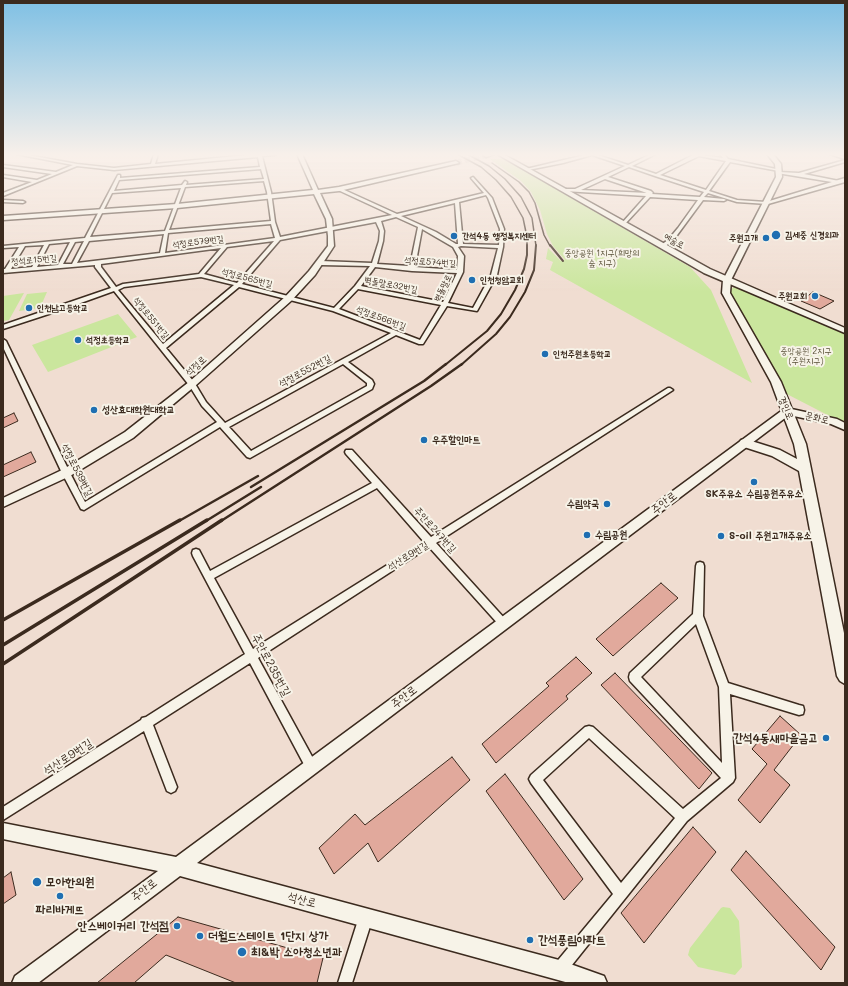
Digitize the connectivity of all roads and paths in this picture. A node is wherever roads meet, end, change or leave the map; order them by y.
1 (107, 200) edge
2 (179, 200) edge
3 (238, 200) edge
4 (269, 200) edge
5 (319, 200) edge
6 (363, 200) edge
7 (461, 200) edge
8 (491, 200) edge
9 (582, 200) edge
10 (645, 200) edge
11 (701, 200) edge
12 (720, 200) edge
13 (734, 200) edge
14 (767, 200) edge
15 (776, 200) edge
16 (3, 201) edge
17 (457, 201) junction
18 (737, 201) junction
19 (23, 202) dead end
20 (766, 203) junction
21 (177, 206) junction
22 (102, 211) junction
23 (398, 216) junction
24 (3, 218) edge
25 (378, 220) junction
26 (273, 222) junction
27 (624, 224) junction
28 (420, 227) junction
29 (330, 230) junction
30 (166, 233) junction
31 (278, 239) junction
32 (86, 240) junction
33 (73, 241) junction
34 (47, 243) junction
35 (23, 245) junction
36 (458, 245) junction
37 (663, 246) junction
38 (3, 247) edge
39 (225, 247) junction
40 (501, 247) junction
41 (162, 254) junction
42 (98, 263) junction
43 (321, 263) junction
44 (67, 265) joint
45 (74, 265) junction
46 (374, 265) junction
47 (60, 266) junction
48 (34, 268) junction
49 (412, 269) junction
50 (5, 271) edge
51 (460, 272) junction
52 (201, 275) junction
53 (727, 280) junction
54 (238, 285) junction
55 (357, 287) junction
56 (116, 288) junction
57 (288, 298) junction
58 (445, 304) junction
59 (335, 310) junction
60 (3, 327) edge
61 (845, 331) edge
62 (396, 333) junction
63 (3, 341) edge
64 (422, 343) joint
65 (163, 347) junction
66 (344, 362) junction
67 (192, 384) junction
68 (670, 390) dead end
69 (787, 411) junction
70 (223, 425) junction
71 (845, 427) edge
72 (745, 443) junction
73 (349, 452) dead end
74 (805, 469) junction
75 (66, 473) junction
76 (378, 484) junction
77 (3, 503) edge
78 (430, 542) junction
79 (196, 553) dead end
80 (700, 566) dead end
81 (209, 576) junction
82 (698, 616) junction
83 (503, 623) junction
84 (251, 655) junction
85 (845, 676) edge
86 (724, 687) junction
87 (799, 710) dead end
88 (146, 722) junction
89 (311, 766) junction
90 (729, 778) junction
91 (171, 788) dead end
92 (3, 814) edge
93 (683, 817) junction
94 (3, 831) edge
95 (176, 866) junction
96 (621, 894) junction
97 (366, 917) junction
98 (559, 970) junction
99 (22, 983) edge
100 (345, 983) edge
101 (597, 983) edge

1 - 22 street
2 - 21 street
3 - 21 main road
4 - 26 street
5 - 29 main road, 석정로
6 - 23 street
7 - 17 street, 석정로579번길
8 - 40 street
9 - 27 main road, 예술로
10 - 27 street
11 - 37 street
12 - 18 street
13 - 18 street
14 - 20 main road
15 - 20 main road
16 - 19 street
17 - 23 street, 석정로579번길
17 - 36 street, 벽돌말로
18 - 20 street
20 - 53 main road
21 - 22 main road
21 - 30 street
22 - 24 main road
22 - 32 street
23 - 25 street, 석정로579번길
23 - 28 street
25 - 29 street, 석정로579번길
25 - 46 street
26 - 30 street
26 - 31 street
27 - 37 main road, 예술로
28 - 36 street
28 - 49 street
29 - 31 street, 석정로579번길
29 - 43 main road, 석정로
30 - 32 street
30 - 41 street
31 - 39 street, 석정로579번길
31 - 54 street
32 - 33 street
32 - 45 street
33 - 34 street
33 - 47 street
34 - 35 street
34 - 48 street
35 - 38 street
35 - 50 street
36 - 40 street
36 - 51 street, 벽돌말로
37 - 53 main road, 예술로
39 - 41 street, 석정로579번길
39 - 52 street, 석정로565번길
40 - 58 street, 벽돌말로32번길
41 - 42 street, 석정로579번길
42 - 45 street, 석정로579번길
42 - 56 street, 석정로551번길
43 - 46 street, 석정로574번길
43 - 57 main road, 석정로
44 - 45 street, 석정로579번길
44 - 47 street, 정석로15번길
46 - 49 street, 석정로574번길
46 - 55 street, 석정로566번길
47 - 48 street, 정석로15번길
48 - 50 street, 정석로15번길
49 - 51 street, 석정로574번길
51 - 58 street, 벽돌말로
52 - 54 street, 석정로565번길
52 - 56 street, 석정로565번길
53 - 61 main road, 예술로
53 - 69 main road, 경인로
54 - 57 street, 석정로565번길
54 - 65 street
55 - 58 street, 벽돌말로32번길
55 - 59 street, 석정로566번길
56 - 60 street, 석정로565번길
56 - 65 street, 석정로551번길
57 - 59 street, 석정로566번길
57 - 67 main road, 석정로
58 - 64 street, 벽돌말로
59 - 62 street, 석정로566번길
62 - 64 street, 석정로566번길
62 - 66 street, 석정로552번길
63 - 75 street, 석정로539번길
65 - 67 street, 석정로551번길
66 - 70 street, 석정로552번길
66 - 70 street
67 - 70 street
67 - 75 main road, 석정로
68 - 78 street, 석산로9번길
69 - 71 main road, 문화로
69 - 72 main road, 주안로
69 - 74 main road, 경인로
70 - 75 street, 석정로539번길
72 - 74 main road
72 - 83 main road, 주안로
73 - 76 street, 주안로247번길
74 - 85 main road, 경인로
75 - 77 main road, 석정로
76 - 78 street, 주안로247번길
76 - 81 street
78 - 83 street, 주안로247번길
78 - 84 street, 석산로9번길
79 - 81 street, 주안로235번길
80 - 82 street
81 - 84 street, 주안로235번길
82 - 86 street
82 - 90 street
83 - 89 main road, 주안로
84 - 88 street, 석산로9번길
84 - 89 street, 주안로235번길
86 - 87 street
86 - 90 street
88 - 91 street
88 - 92 street, 석산로9번길
89 - 95 main road, 주안로
90 - 93 street
93 - 96 street
93 - 96 street
94 - 95 main road, 석산로
95 - 97 main road, 석산로
95 - 99 main road, 주안로
96 - 98 street
97 - 98 main road, 석산로
97 - 100 street
98 - 101 main road, 석산로

